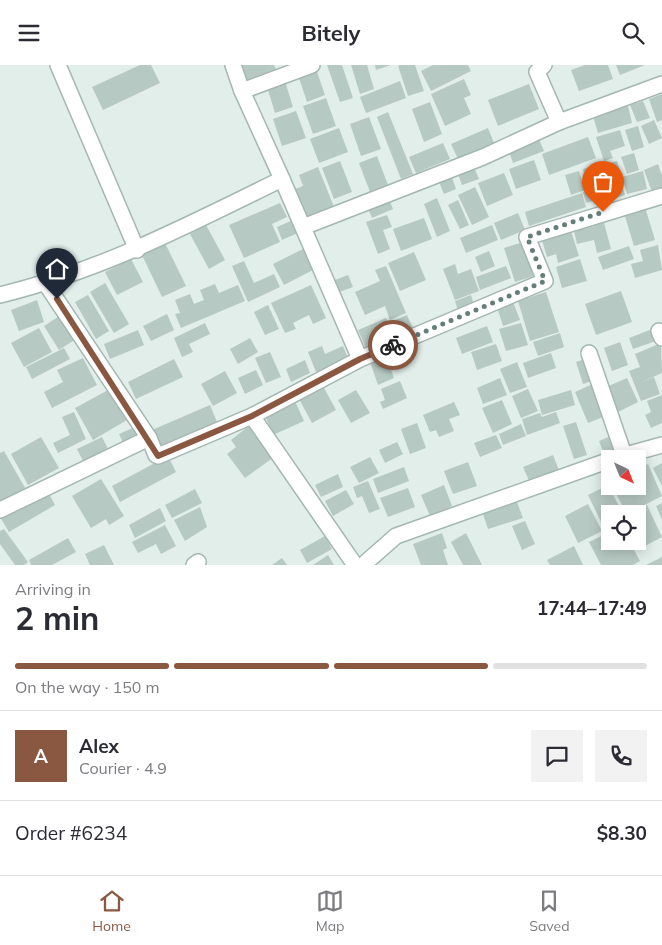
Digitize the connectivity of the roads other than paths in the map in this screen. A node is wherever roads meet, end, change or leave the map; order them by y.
1 (58, 65) edge
2 (232, 65) edge
3 (312, 65) edge
4 (544, 65) edge
5 (662, 84) edge
6 (242, 91) junction
7 (559, 122) junction
8 (282, 179) junction
9 (662, 196) edge
10 (303, 227) junction
11 (136, 250) junction
12 (46, 284) junction
13 (0, 295) edge
14 (589, 353) dead end
15 (360, 359) junction
16 (252, 416) junction
17 (148, 438) junction
18 (662, 445) edge
19 (614, 450) edge
20 (644, 450) edge
21 (601, 463) edge
22 (0, 510) edge
23 (355, 565) edge
24 (363, 565) edge

1 - 11 street
2 - 6 street
3 - 6 street
4 - 7 street
5 - 7 street
6 - 8 street
7 - 10 street
8 - 10 street
8 - 11 street
9 - 15 street
10 - 15 street
11 - 12 street
12 - 13 street
12 - 17 street
14 - 19 street
15 - 16 street
16 - 17 street
16 - 23 street
17 - 22 street
18 - 20 street
21 - 24 street

